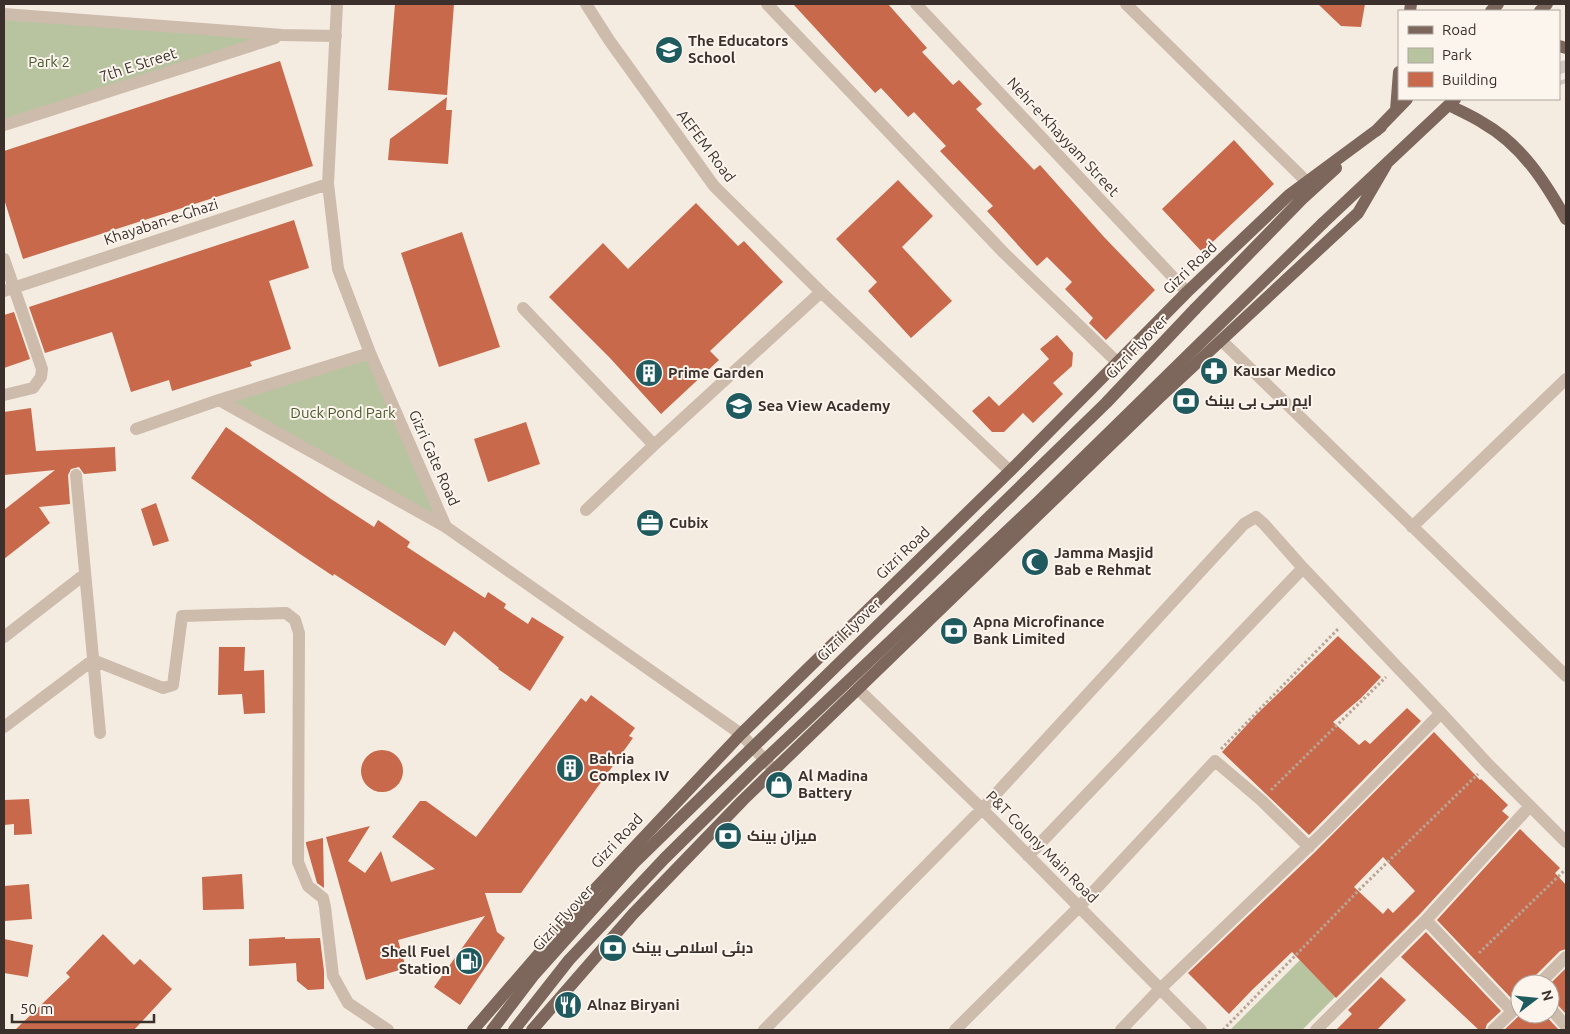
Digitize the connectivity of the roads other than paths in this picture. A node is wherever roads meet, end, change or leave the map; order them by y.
1 (337, 4) edge
2 (586, 4) edge
3 (767, 4) edge
4 (916, 4) edge
5 (1126, 4) edge
6 (4, 14) edge
7 (282, 35) junction
8 (336, 36) junction
9 (1398, 85) edge
10 (1406, 100) edge
11 (1452, 102) edge
12 (1396, 110) junction
13 (4, 125) edge
14 (1381, 127) junction
15 (1386, 165) junction
16 (1306, 181) junction
17 (328, 184) junction
18 (1566, 219) edge
19 (4, 259) edge
20 (9, 289) edge
21 (821, 292) junction
22 (1187, 292) junction
23 (523, 308) dead end
24 (1222, 341) junction
25 (370, 353) junction
26 (1118, 363) junction
27 (1566, 379) edge
28 (4, 395) edge
29 (219, 400) junction
30 (136, 429) dead end
31 (654, 445) junction
32 (1010, 471) junction
33 (76, 475) dead end
34 (586, 510) dead end
35 (446, 527) junction
36 (1412, 527) junction
37 (1303, 568) junction
38 (85, 574) junction
39 (4, 637) edge
40 (93, 660) junction
41 (1566, 676) edge
42 (858, 689) junction
43 (1441, 712) junction
44 (4, 727) edge
45 (100, 733) dead end
46 (741, 734) junction
47 (774, 770) junction
48 (1529, 806) junction
49 (982, 809) junction
50 (1566, 842) edge
51 (1309, 847) junction
52 (1028, 856) junction
53 (1079, 907) junction
54 (1426, 920) junction
55 (1566, 957) edge
56 (1550, 974) edge
57 (1160, 989) junction
58 (1510, 1002) edge
59 (1510, 1013) edge
60 (388, 1030) edge
61 (474, 1030) edge
62 (492, 1030) edge
63 (514, 1030) edge
64 (532, 1030) edge
65 (764, 1030) edge
66 (955, 1030) edge
67 (1121, 1030) edge
68 (1201, 1030) edge
69 (1316, 1030) edge
70 (1493, 1030) edge

1 - 8 street, Gizri Gate Road
2 - 21 street, AEFEM Road
3 - 26 street
4 - 22 street, Nehr-e-Khayyam Street
5 - 16 street
6 - 7 street
7 - 8 street
7 - 13 street, 7th E Street
8 - 17 street, Gizri Gate Road
9 - 12 main road
10 - 12 main road
11 - 15 main road
11 - 18 main road
12 - 14 main road
14 - 16 main road, Gizri Road
14 - 62 main road, Gizri Flyover, bridge
15 - 24 main road
15 - 63 main road, bridge
16 - 22 main road, Gizri Road
17 - 20 street, Khayaban-e-Ghazi
17 - 25 street, Gizri Gate Road
19 - 20 street
20 - 28 street
21 - 31 street
21 - 32 street, AEFEM Road
22 - 26 main road, Gizri Road
23 - 31 street
24 - 36 street
24 - 42 main road
25 - 29 street
25 - 35 street, Gizri Gate Road
26 - 32 main road, Gizri Road
27 - 36 street
29 - 30 street
29 - 35 street
31 - 34 street
32 - 46 main road, Gizri Road
33 - 38 street
35 - 46 street, Gizri Gate Road
36 - 41 street
37 - 43 street
37 - 49 street
37 - 52 street
38 - 39 street
38 - 40 street
40 - 44 street
40 - 45 street
40 - 60 street
42 - 47 main road
42 - 49 street, P&T Colony Main Road
43 - 48 street
43 - 51 street
46 - 47 street, Gizri Gate Road
46 - 61 main road, Gizri Road
47 - 64 main road
48 - 50 street
48 - 54 street
49 - 52 street, P&T Colony Main Road
49 - 65 street
51 - 53 street
51 - 57 street
52 - 53 street, P&T Colony Main Road
53 - 57 street, P&T Colony Main Road
53 - 66 street
54 - 58 street
54 - 69 street
55 - 56 street
57 - 67 street
57 - 68 street, P&T Colony Main Road
59 - 70 street

